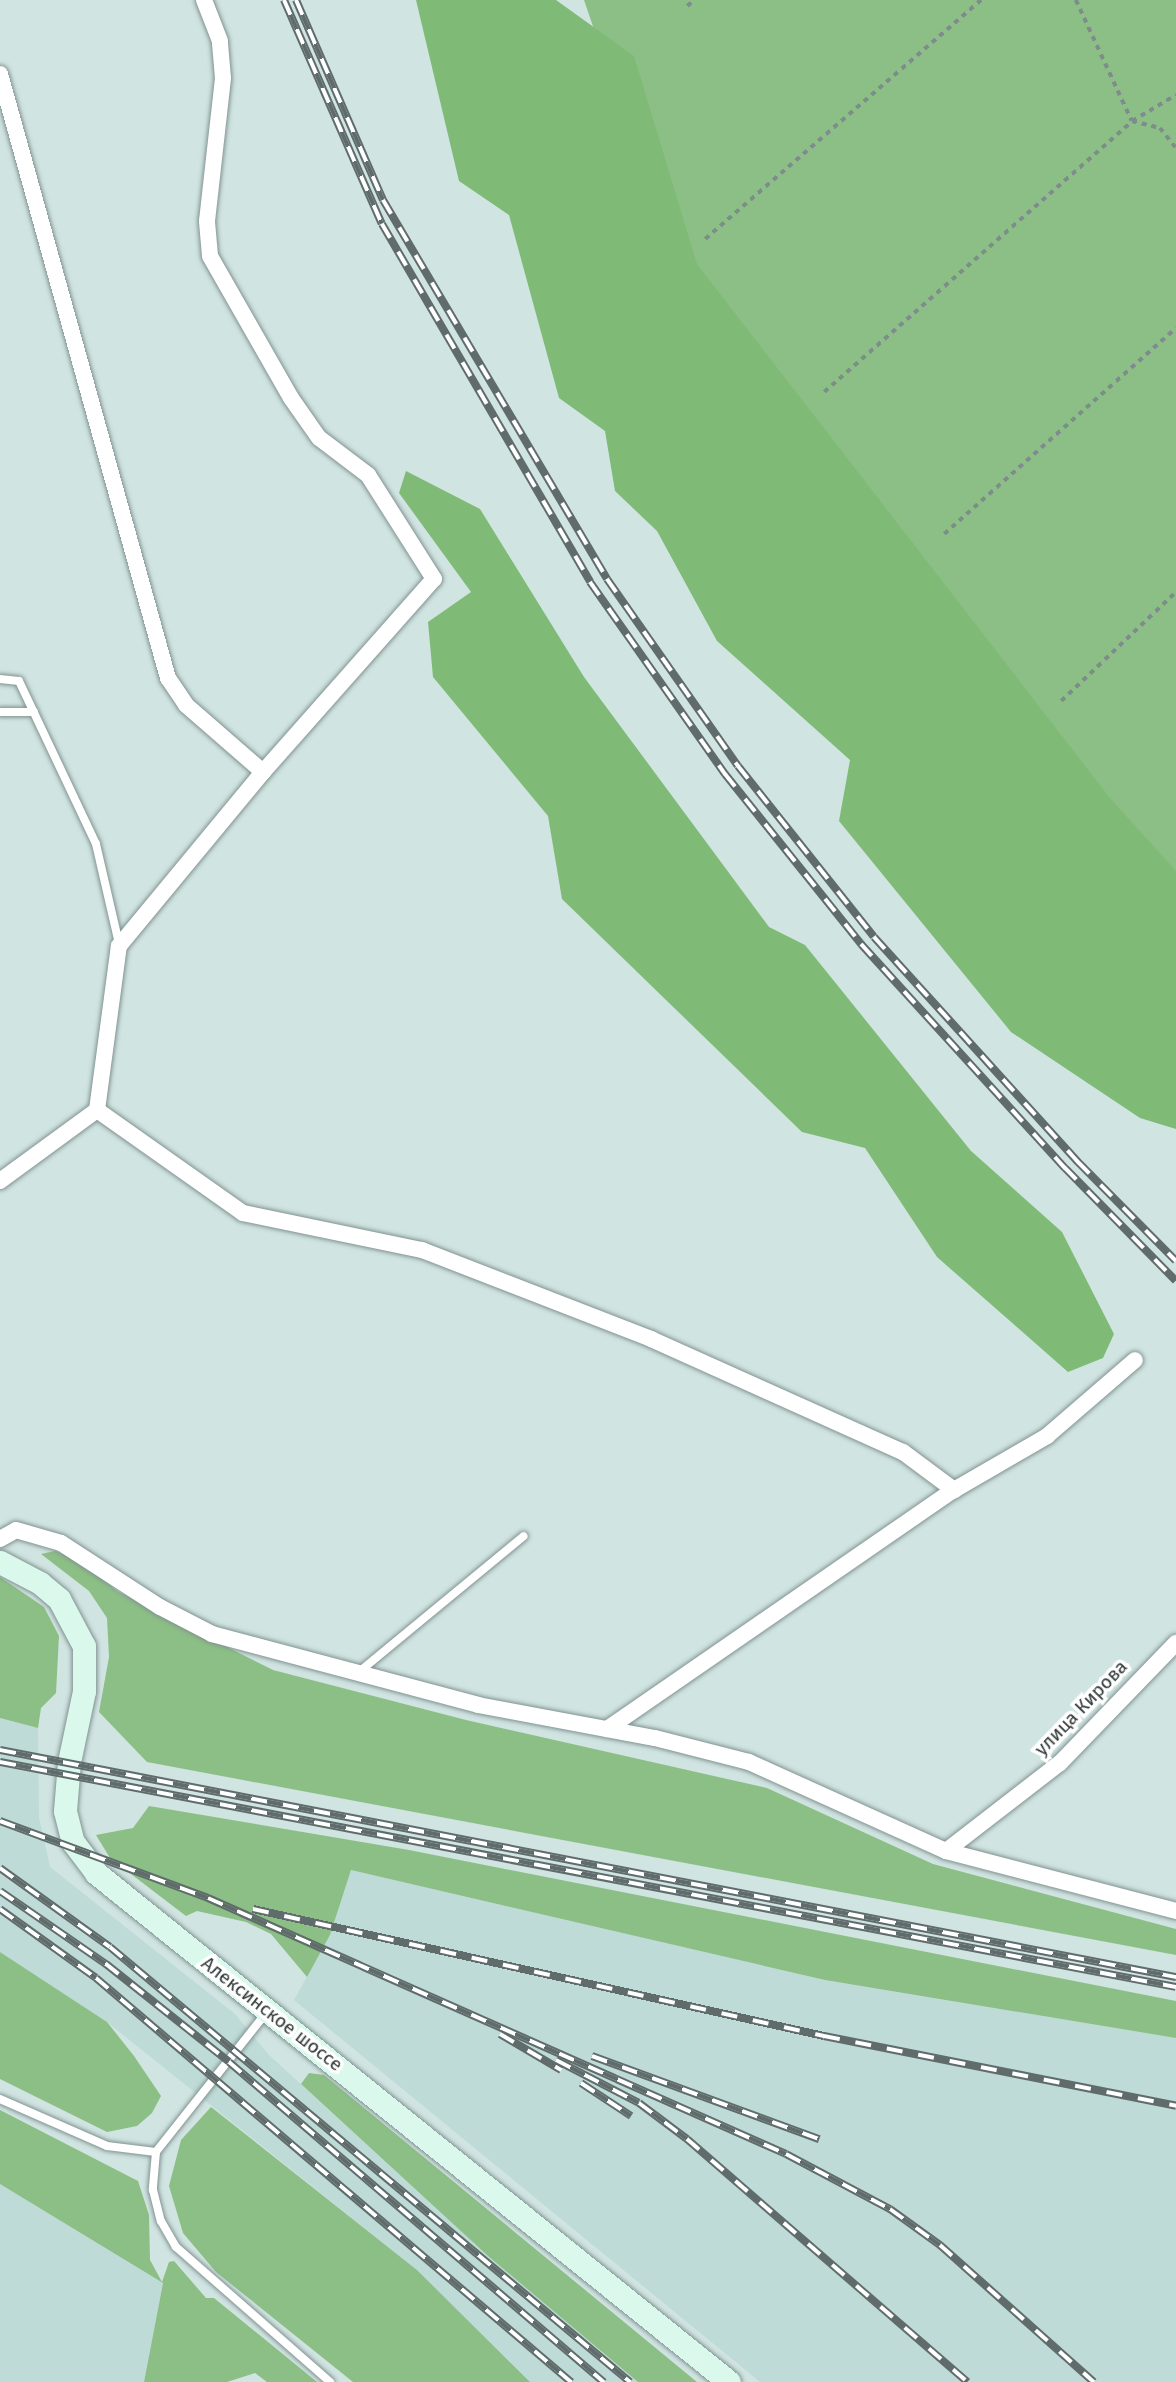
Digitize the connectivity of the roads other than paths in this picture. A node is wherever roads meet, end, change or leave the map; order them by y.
1 (204, 0) edge
2 (0, 74) edge
3 (0, 679) edge
4 (0, 712) edge
5 (34, 712) junction
6 (263, 772) junction
7 (119, 946) junction
8 (97, 1110) junction
9 (0, 1181) edge
10 (1135, 1360) dead end
11 (954, 1490) junction
12 (524, 1536) dead end
13 (0, 1539) edge
14 (0, 1562) edge
15 (1176, 1643) edge
16 (360, 1671) junction
17 (607, 1729) junction
18 (946, 1851) junction
19 (1176, 1911) edge
20 (268, 2010) junction
21 (0, 2099) edge
22 (156, 2152) junction
23 (330, 2382) edge
24 (729, 2382) edge

1 - 6 street
2 - 6 street
3 - 5 lane
4 - 5 lane
5 - 7 lane
6 - 7 street
7 - 8 street
8 - 9 street
8 - 11 street
10 - 11 street
11 - 17 street
12 - 16 lane
13 - 16 street
14 - 20 main road, Алексинское шоссе
15 - 18 street, улица Кирова
16 - 17 street
17 - 18 street
18 - 19 street
20 - 22 lane
20 - 24 main road, Алексинское шоссе
21 - 22 lane
22 - 23 lane

